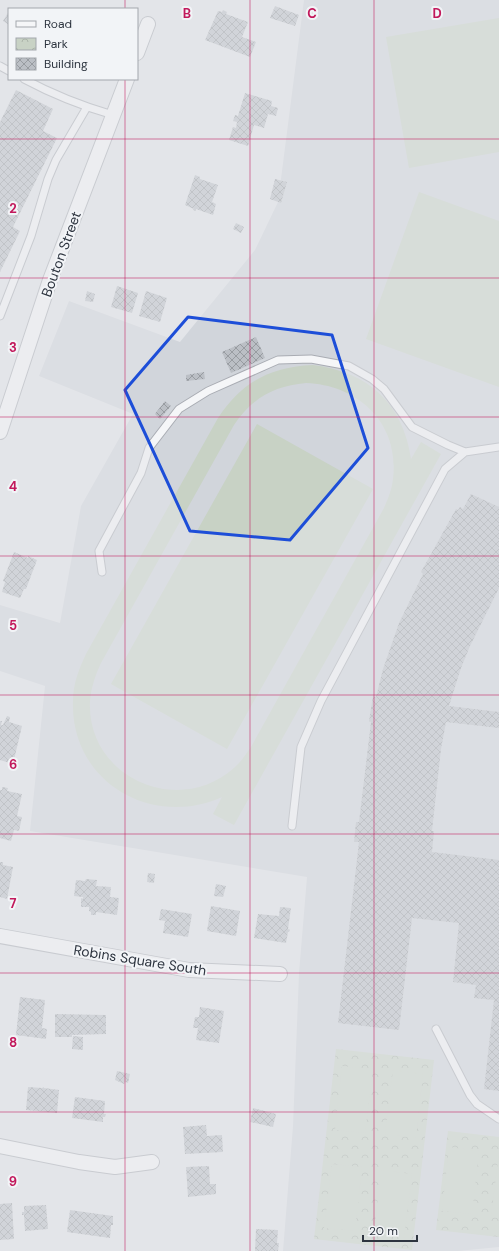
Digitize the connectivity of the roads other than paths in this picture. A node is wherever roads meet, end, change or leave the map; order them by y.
1 (148, 24) dead end
2 (138, 49) edge
3 (26, 80) edge
4 (127, 80) edge
5 (87, 107) junction
6 (113, 115) junction
7 (0, 316) edge
8 (0, 432) edge
9 (499, 447) edge
10 (465, 452) junction
11 (102, 572) dead end
12 (292, 826) dead end
13 (0, 936) edge
14 (280, 974) dead end
15 (436, 1028) dead end
16 (499, 1119) edge
17 (0, 1146) edge
18 (152, 1162) dead end

1 - 2 street
3 - 5 lane
4 - 6 street, Bouton Street
5 - 6 lane
5 - 7 lane
6 - 8 street, Bouton Street
9 - 10 lane
10 - 11 lane
10 - 12 lane
13 - 14 street, Robins Square South
15 - 16 lane
17 - 18 street

